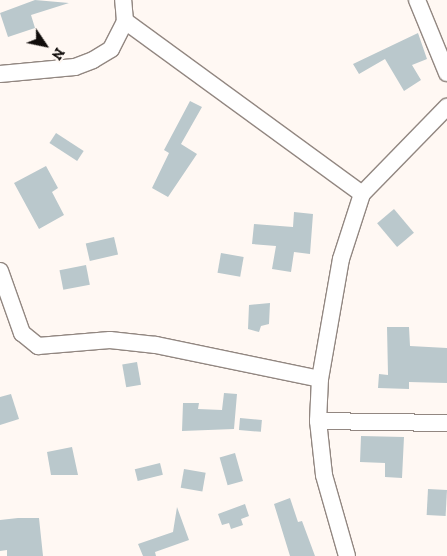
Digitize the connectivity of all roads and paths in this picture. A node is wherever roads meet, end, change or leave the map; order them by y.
1 (123, 0) edge
2 (417, 0) edge
3 (125, 22) junction
4 (447, 73) edge
5 (0, 74) edge
6 (447, 107) edge
7 (362, 194) junction
8 (0, 271) edge
9 (320, 379) junction
10 (318, 421) junction
11 (447, 423) edge
12 (347, 556) edge

1 - 3 street
2 - 4 street
3 - 5 street
3 - 7 street
6 - 7 street
7 - 9 street
8 - 9 street
9 - 10 street
10 - 11 street
10 - 12 street

